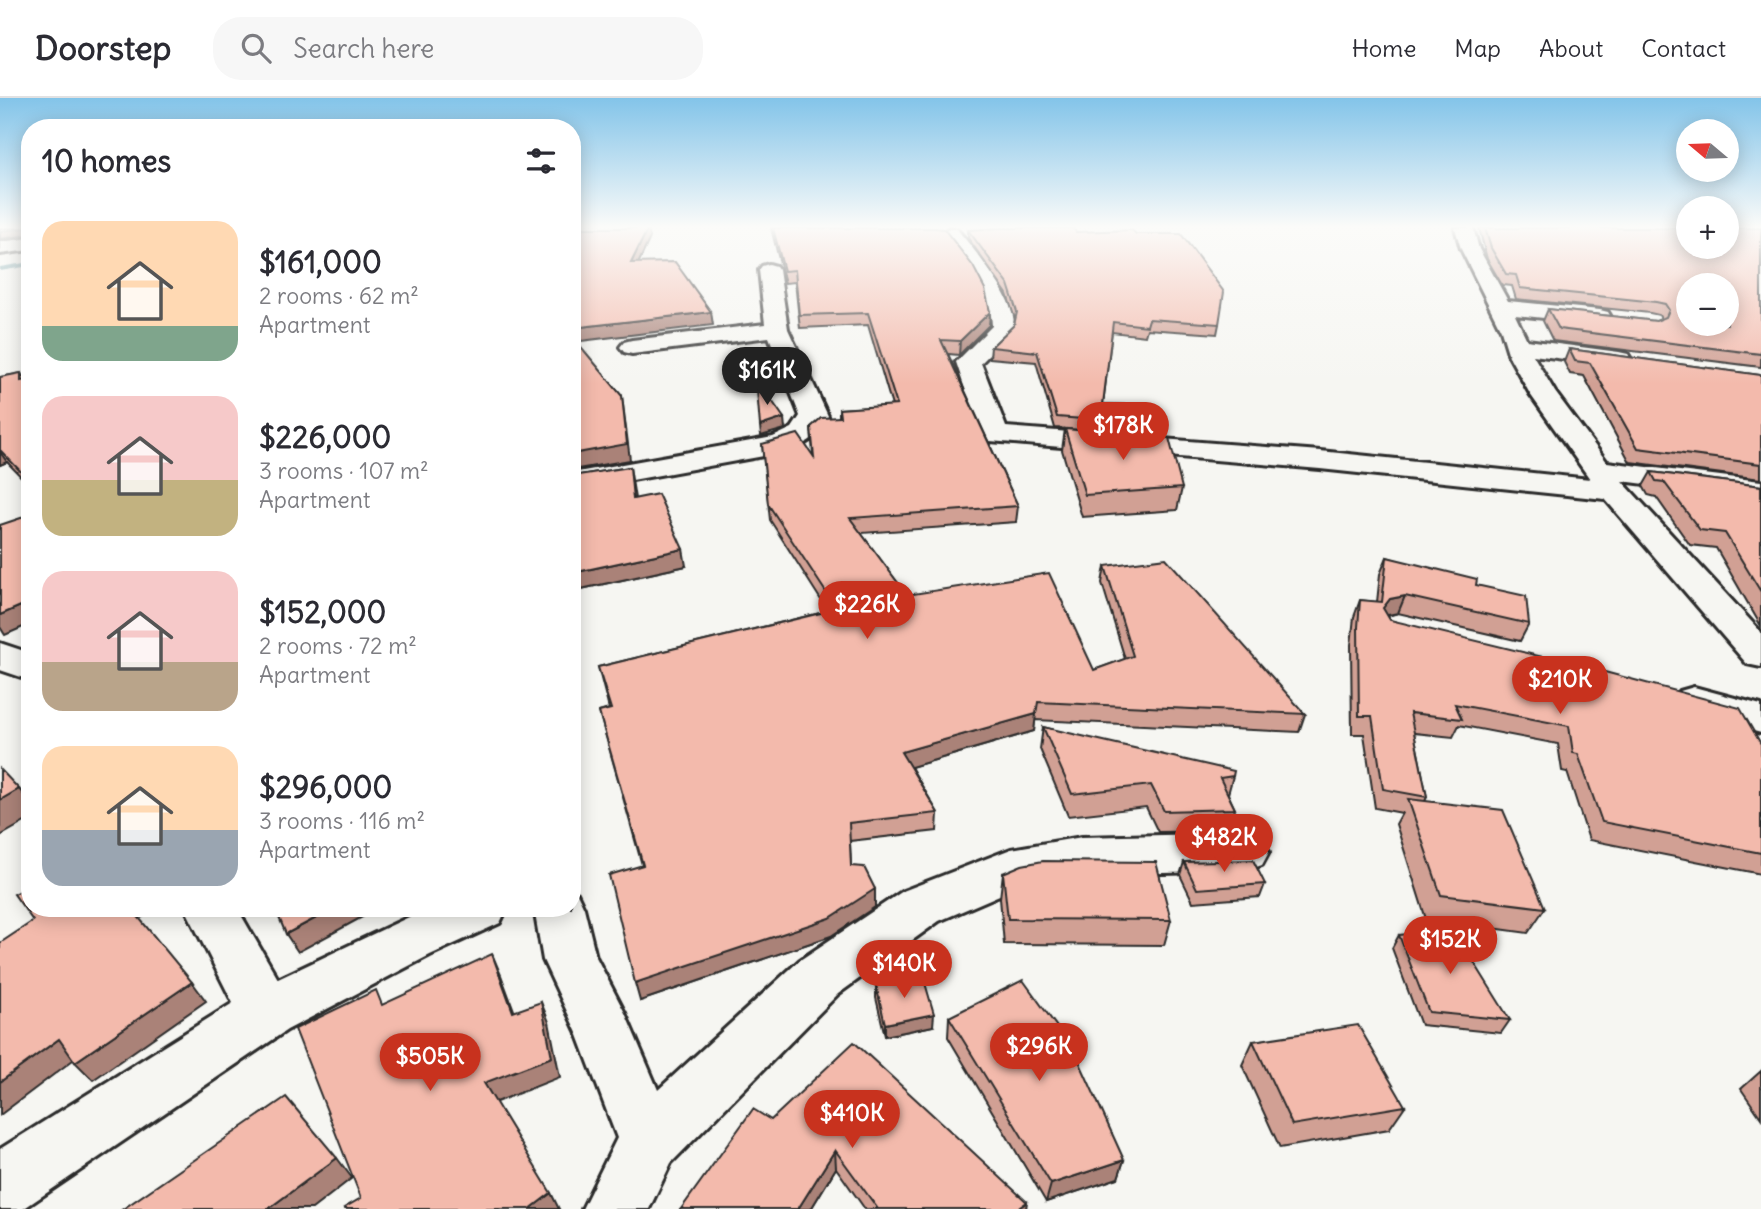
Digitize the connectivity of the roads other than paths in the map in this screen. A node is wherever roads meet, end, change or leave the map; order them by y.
1 (770, 280) edge
2 (983, 280) edge
3 (1486, 280) edge
4 (1501, 307) junction
5 (1623, 320) edge
6 (777, 329) junction
7 (1517, 346) junction
8 (632, 347) dead end
9 (1640, 362) edge
10 (581, 480) edge
11 (1605, 480) junction
12 (1761, 491) edge
13 (0, 656) edge
14 (1761, 656) edge
15 (21, 664) edge
16 (1660, 691) edge
17 (1761, 719) edge
18 (1245, 852) dead end
19 (215, 917) edge
20 (462, 917) edge
21 (561, 917) edge
22 (267, 1013) junction
23 (649, 1141) junction
24 (0, 1186) edge
25 (615, 1209) edge

1 - 6 street
2 - 11 street
3 - 4 street
4 - 5 street
4 - 7 street
6 - 8 street
6 - 10 street
7 - 9 street
7 - 11 street
11 - 12 street
11 - 14 street
13 - 15 street
16 - 17 street
18 - 23 street
19 - 22 street
20 - 22 street
21 - 23 street
22 - 24 street
23 - 25 street

